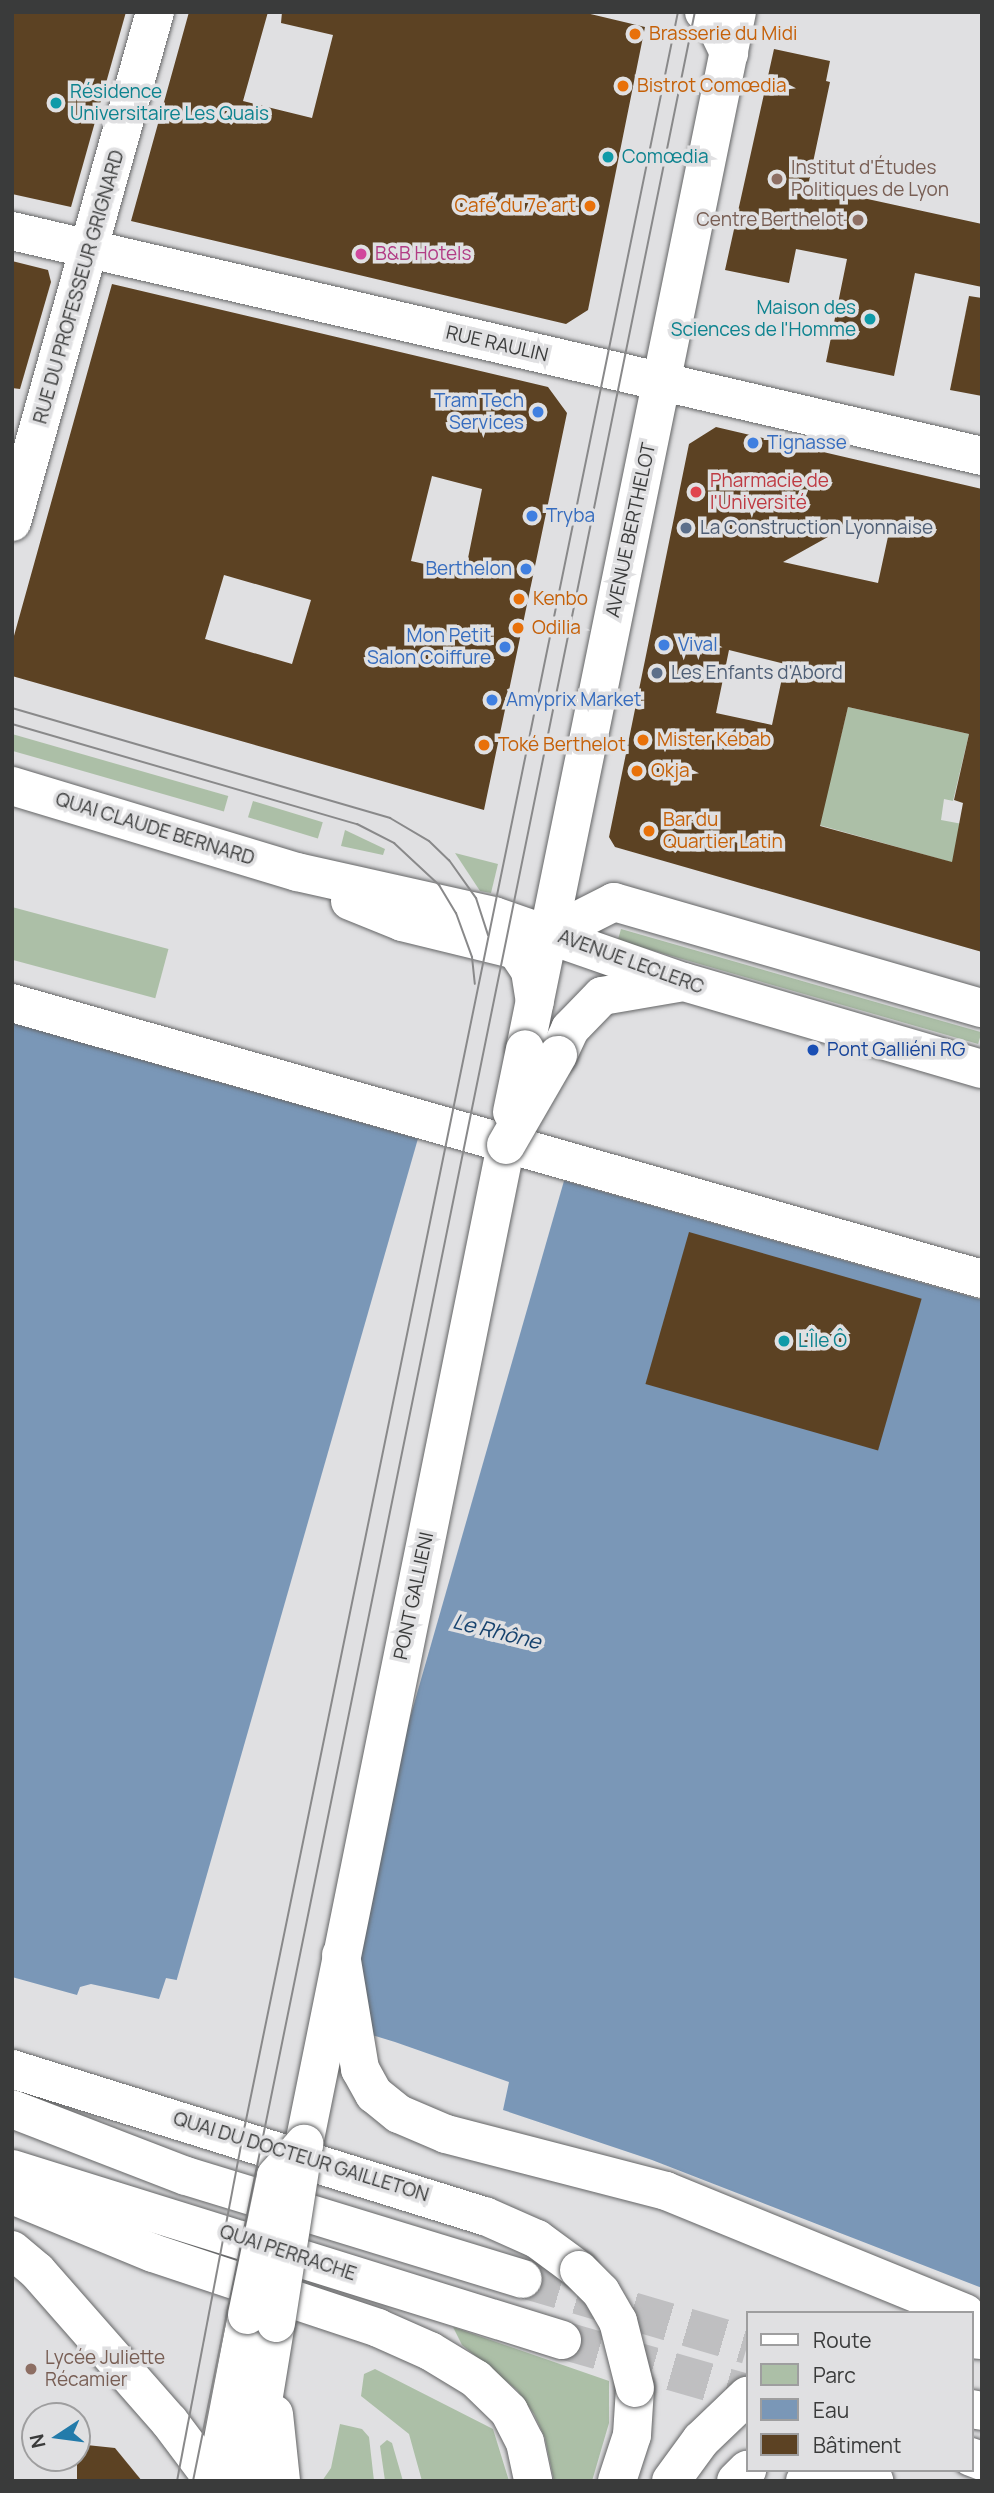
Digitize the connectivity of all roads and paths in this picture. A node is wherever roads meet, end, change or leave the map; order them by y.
1 (155, 12) edge
2 (704, 12) edge
3 (737, 12) edge
4 (729, 53) junction
5 (12, 232) edge
6 (89, 251) junction
7 (661, 384) junction
8 (982, 456) edge
9 (12, 522) edge
10 (12, 786) edge
11 (297, 872) junction
12 (549, 935) junction
13 (684, 982) junction
14 (12, 1003) edge
15 (535, 1004) junction
16 (982, 1008) edge
17 (541, 1052) junction
18 (982, 1069) edge
19 (982, 1279) edge
20 (341, 1955) junction
21 (12, 2069) edge
22 (12, 2109) edge
23 (12, 2169) edge
24 (12, 2195) edge
25 (12, 2250) edge
26 (523, 2279) tunnel mouth
27 (960, 2311) edge
28 (262, 2319) junction
29 (562, 2340) tunnel mouth
30 (269, 2370) junction
31 (737, 2404) edge
32 (214, 2481) edge
33 (250, 2481) edge
34 (281, 2481) edge
35 (533, 2481) edge
36 (617, 2481) edge
37 (671, 2481) edge
38 (805, 2481) edge
39 (874, 2481) edge

1 - 6 main road, RUE DU PROFESSEUR GRIGNARD
2 - 4 main road
3 - 4 main road, AVENUE BERTHELOT
4 - 7 main road, AVENUE BERTHELOT
5 - 6 main road, RUE RAULIN
6 - 7 main road, RUE RAULIN
6 - 9 main road, RUE DU PROFESSEUR GRIGNARD
7 - 8 main road, RUE RAULIN
7 - 12 main road, AVENUE BERTHELOT
10 - 11 main road, QUAI CLAUDE BERNARD
11 - 12 main road, QUAI CLAUDE BERNARD
11 - 15 main road, QUAI CLAUDE BERNARD
12 - 13 main road, AVENUE LECLERC
12 - 15 main road, AVENUE BERTHELOT
12 - 16 main road, AVENUE LECLERC
13 - 17 main road, PONT GALLIENI
13 - 18 main road, AVENUE LECLERC
14 - 19 main road
15 - 17 main road, AVENUE BERTHELOT
17 - 20 main road, PONT GALLIENI, bridge
20 - 27 main road
20 - 28 main road, PONT GALLIENI, bridge
21 - 36 main road, QUAI DU DOCTEUR GAILLETON, bridge
22 - 26 main road
23 - 29 main road, QUAI PERRACHE
24 - 35 main road
25 - 32 main road
28 - 30 main road
28 - 32 main road
30 - 33 main road
30 - 34 main road
31 - 37 main road
38 - 39 main road

